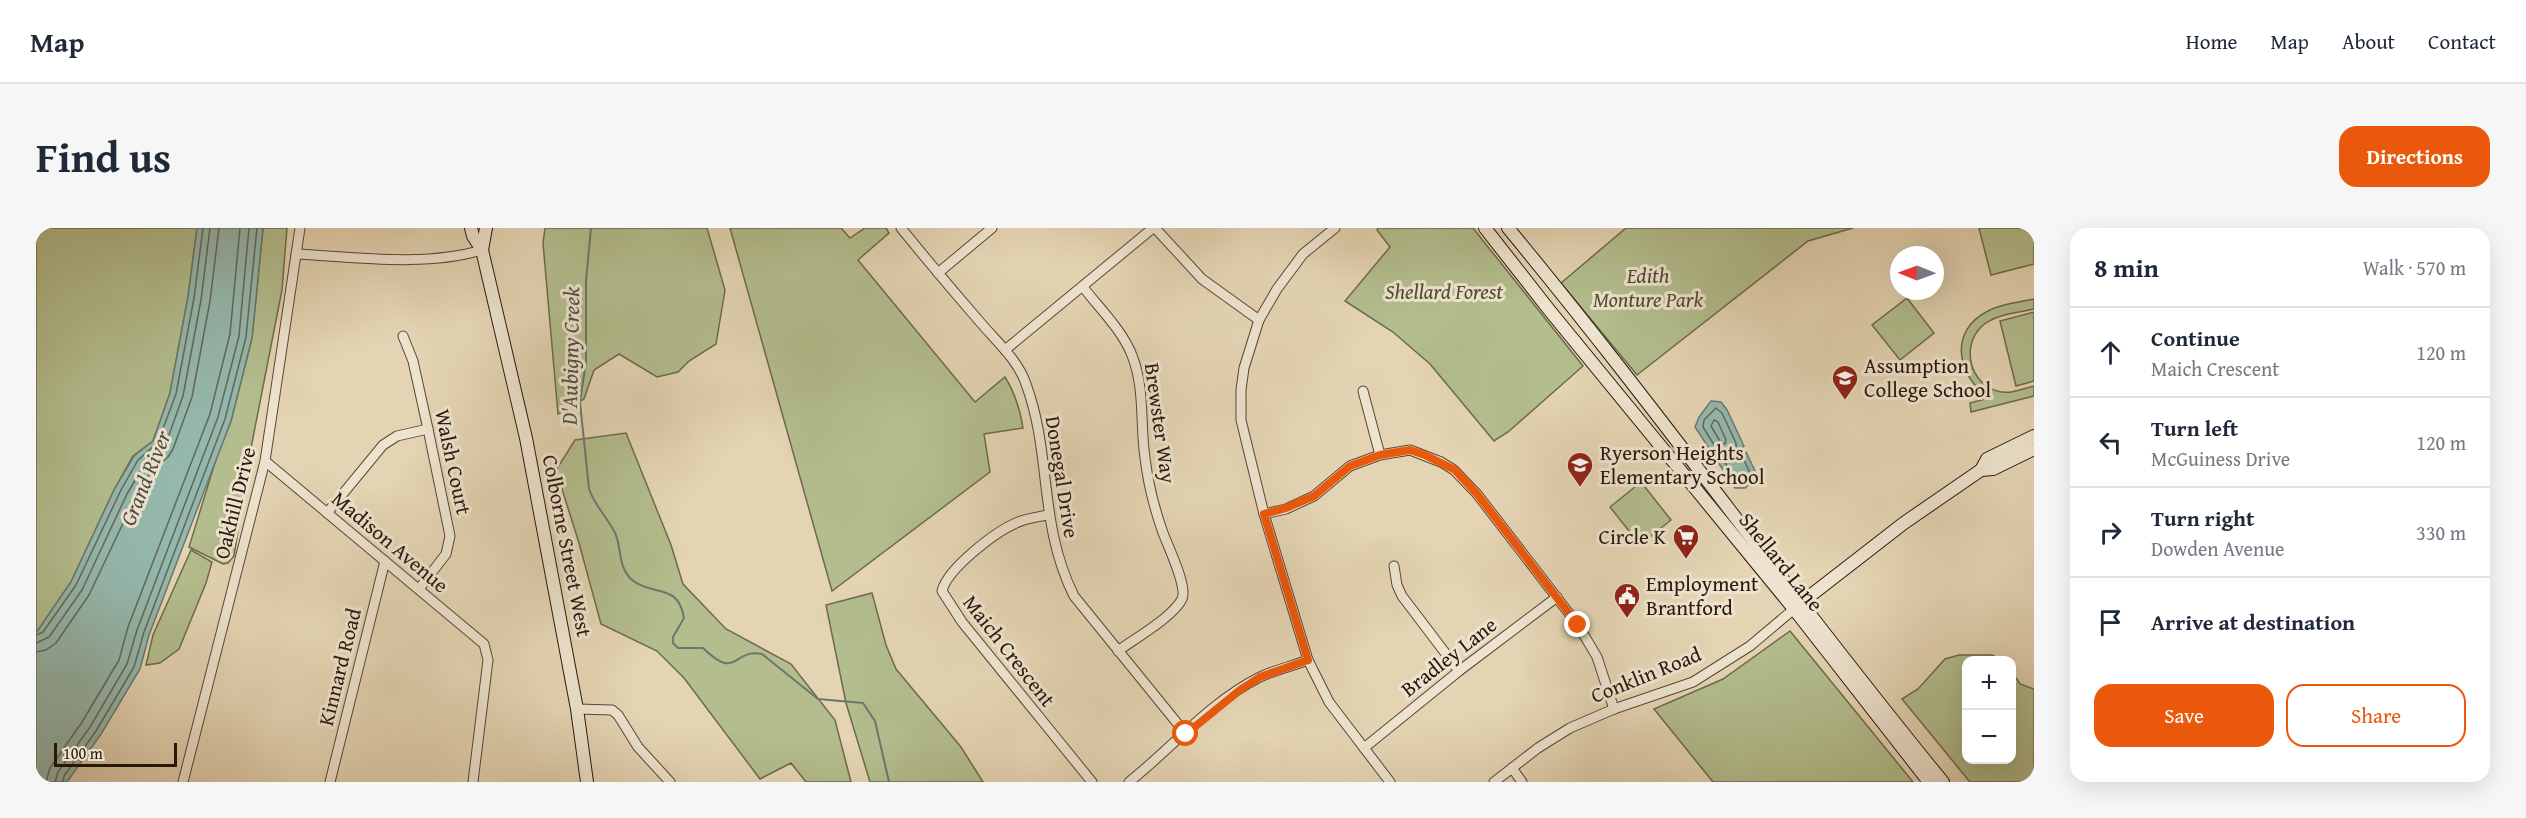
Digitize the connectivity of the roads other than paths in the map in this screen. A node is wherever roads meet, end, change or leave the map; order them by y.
1 (300, 228) edge
2 (471, 228) edge
3 (486, 228) edge
4 (901, 228) edge
5 (992, 228) edge
6 (1154, 228) edge
7 (1335, 228) edge
8 (1485, 228) edge
9 (1508, 228) edge
10 (482, 250) junction
11 (296, 255) junction
12 (938, 273) junction
13 (1083, 287) junction
14 (1259, 320) junction
15 (403, 336) dead end
16 (1005, 350) junction
17 (1363, 391) dead end
18 (428, 429) junction
19 (2034, 436) edge
20 (2034, 449) edge
21 (1380, 455) junction
22 (265, 461) junction
23 (1981, 470) junction
24 (327, 513) junction
25 (1264, 514) junction
26 (1048, 515) junction
27 (386, 561) junction
28 (1394, 566) dead end
29 (419, 589) junction
30 (1557, 597) junction
31 (1798, 605) junction
32 (1118, 651) junction
33 (1308, 660) junction
34 (1459, 671) junction
35 (578, 709) junction
36 (1614, 709) junction
37 (1186, 734) junction
38 (1364, 748) junction
39 (1512, 768) junction
40 (183, 782) edge
41 (330, 782) edge
42 (473, 782) edge
43 (587, 782) edge
44 (670, 782) edge
45 (1092, 782) edge
46 (1129, 782) edge
47 (1390, 782) edge
48 (1494, 782) edge
49 (1522, 782) edge
50 (1929, 782) edge
51 (1943, 782) edge

1 - 11 street, Oakhill Drive
2 - 10 main road, Colborne Street West
3 - 10 main road, Colborne Street West
4 - 12 street, Donegal Drive
5 - 12 street
6 - 13 street
6 - 14 street
7 - 14 street
8 - 31 main road, Shellard Lane
9 - 31 main road, Shellard Lane
10 - 11 street
10 - 35 main road, Colborne Street West
11 - 22 street, Oakhill Drive
12 - 16 street, Donegal Drive
13 - 16 street
13 - 32 street, Brewster Way
14 - 25 street
15 - 18 street, Walsh Court
16 - 26 street, Donegal Drive
17 - 21 street
18 - 24 street
18 - 29 street, Walsh Court
19 - 23 main road, Conklin Road
20 - 23 main road, Conklin Road
21 - 25 street
21 - 30 street
22 - 24 street, Madison Avenue
22 - 40 street, Oakhill Drive
23 - 31 main road, Conklin Road
24 - 27 street, Madison Avenue
25 - 33 street
26 - 32 street, Donegal Drive
26 - 45 street, Maich Crescent
27 - 29 street, Madison Avenue
27 - 41 street, Kinnard Road
28 - 34 street
29 - 42 street, Madison Avenue
30 - 34 street, Bradley Lane
30 - 36 street
31 - 36 street, Conklin Road
31 - 50 main road, Shellard Lane
31 - 51 main road, Shellard Lane
32 - 37 street, Donegal Drive
33 - 37 street
33 - 38 street
34 - 38 street, Bradley Lane
35 - 43 main road, Colborne Street West
35 - 44 street
36 - 39 street, Conklin Road
37 - 46 street
38 - 47 street
39 - 48 street, Conklin Road
39 - 49 street

